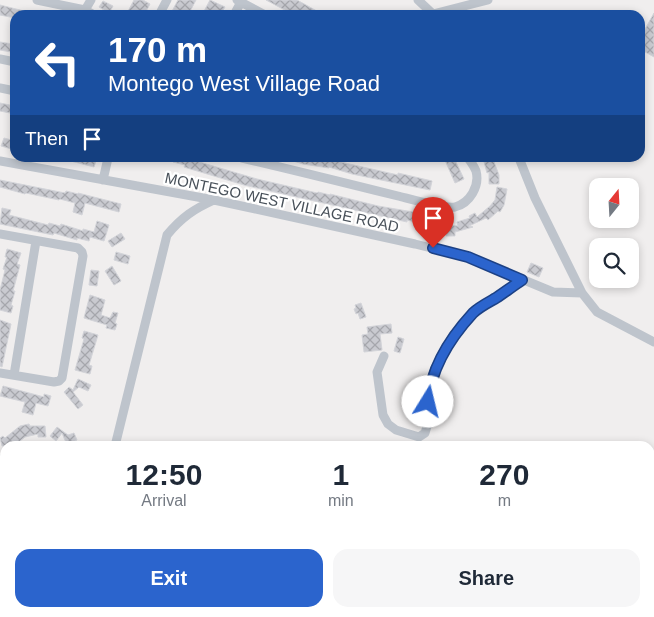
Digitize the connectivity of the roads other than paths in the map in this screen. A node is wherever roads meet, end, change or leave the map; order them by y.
1 (37, 0) edge
2 (91, 0) edge
3 (418, 0) edge
4 (488, 0) edge
5 (239, 1) edge
6 (85, 10) joint
7 (256, 10) edge
8 (428, 10) edge
9 (451, 10) edge
10 (0, 161) edge
11 (107, 162) edge
12 (258, 162) edge
13 (471, 162) edge
14 (521, 162) edge
15 (103, 180) junction
16 (214, 200) junction
17 (0, 234) edge
18 (36, 241) junction
19 (522, 280) junction
20 (582, 293) junction
21 (654, 342) edge
22 (384, 356) dead end
23 (0, 373) edge
24 (14, 375) junction
25 (116, 441) edge

1 - 6 street
2 - 6 street
3 - 8 street
4 - 9 street
5 - 7 street
10 - 15 street, MONTEGO WEST VILLAGE ROAD
11 - 15 street
12 - 13 street
14 - 20 street
15 - 16 street, MONTEGO WEST VILLAGE ROAD
16 - 19 street, MONTEGO WEST VILLAGE ROAD
16 - 25 street
17 - 18 street
18 - 24 street
18 - 24 street
19 - 20 street, MONTEGO WEST VILLAGE ROAD
19 - 22 street
20 - 21 street
23 - 24 street

